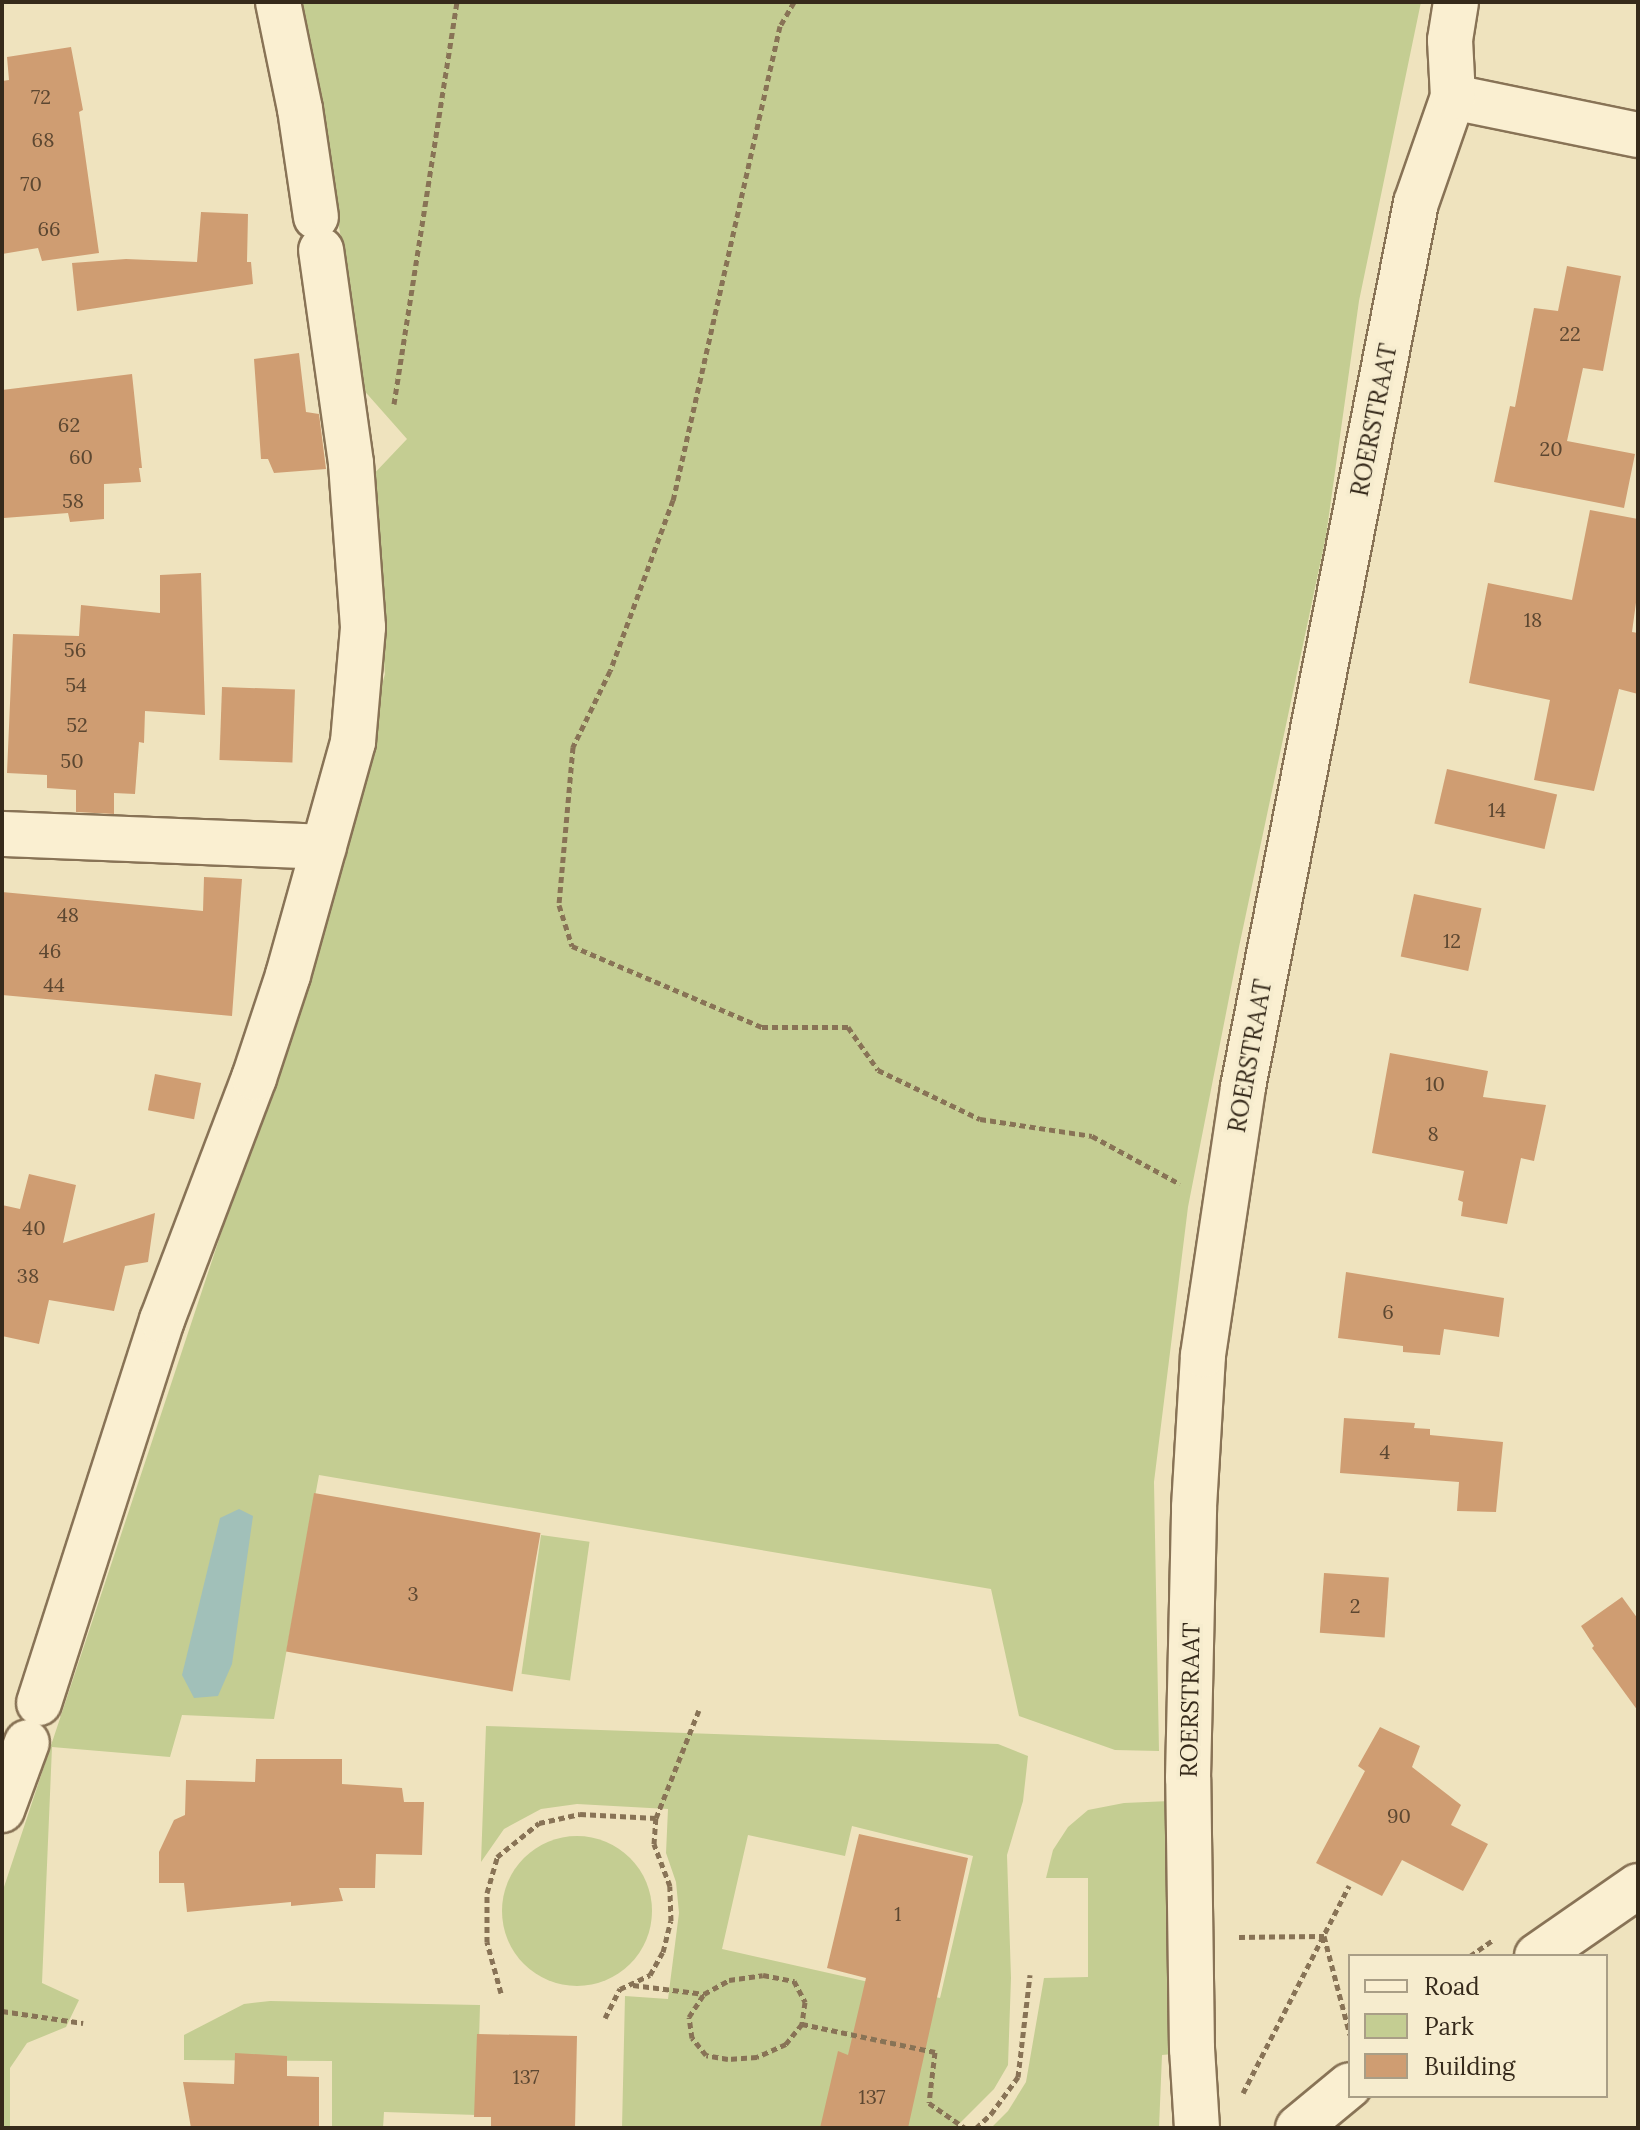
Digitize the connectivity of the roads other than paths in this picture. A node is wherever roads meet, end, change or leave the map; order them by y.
1 (278, 2) edge
2 (1456, 2) edge
3 (1453, 97) junction
4 (1638, 135) edge
5 (2, 834) edge
6 (324, 847) junction
7 (2, 1810) edge
8 (1638, 1886) edge
9 (1540, 1954) edge
10 (1348, 2087) edge
11 (1197, 2128) edge
12 (1298, 2128) edge

1 - 6 street
2 - 3 street, ROERSTRAAT
3 - 4 street
3 - 11 street, ROERSTRAAT
5 - 6 street
6 - 7 street
8 - 9 street
10 - 12 street

